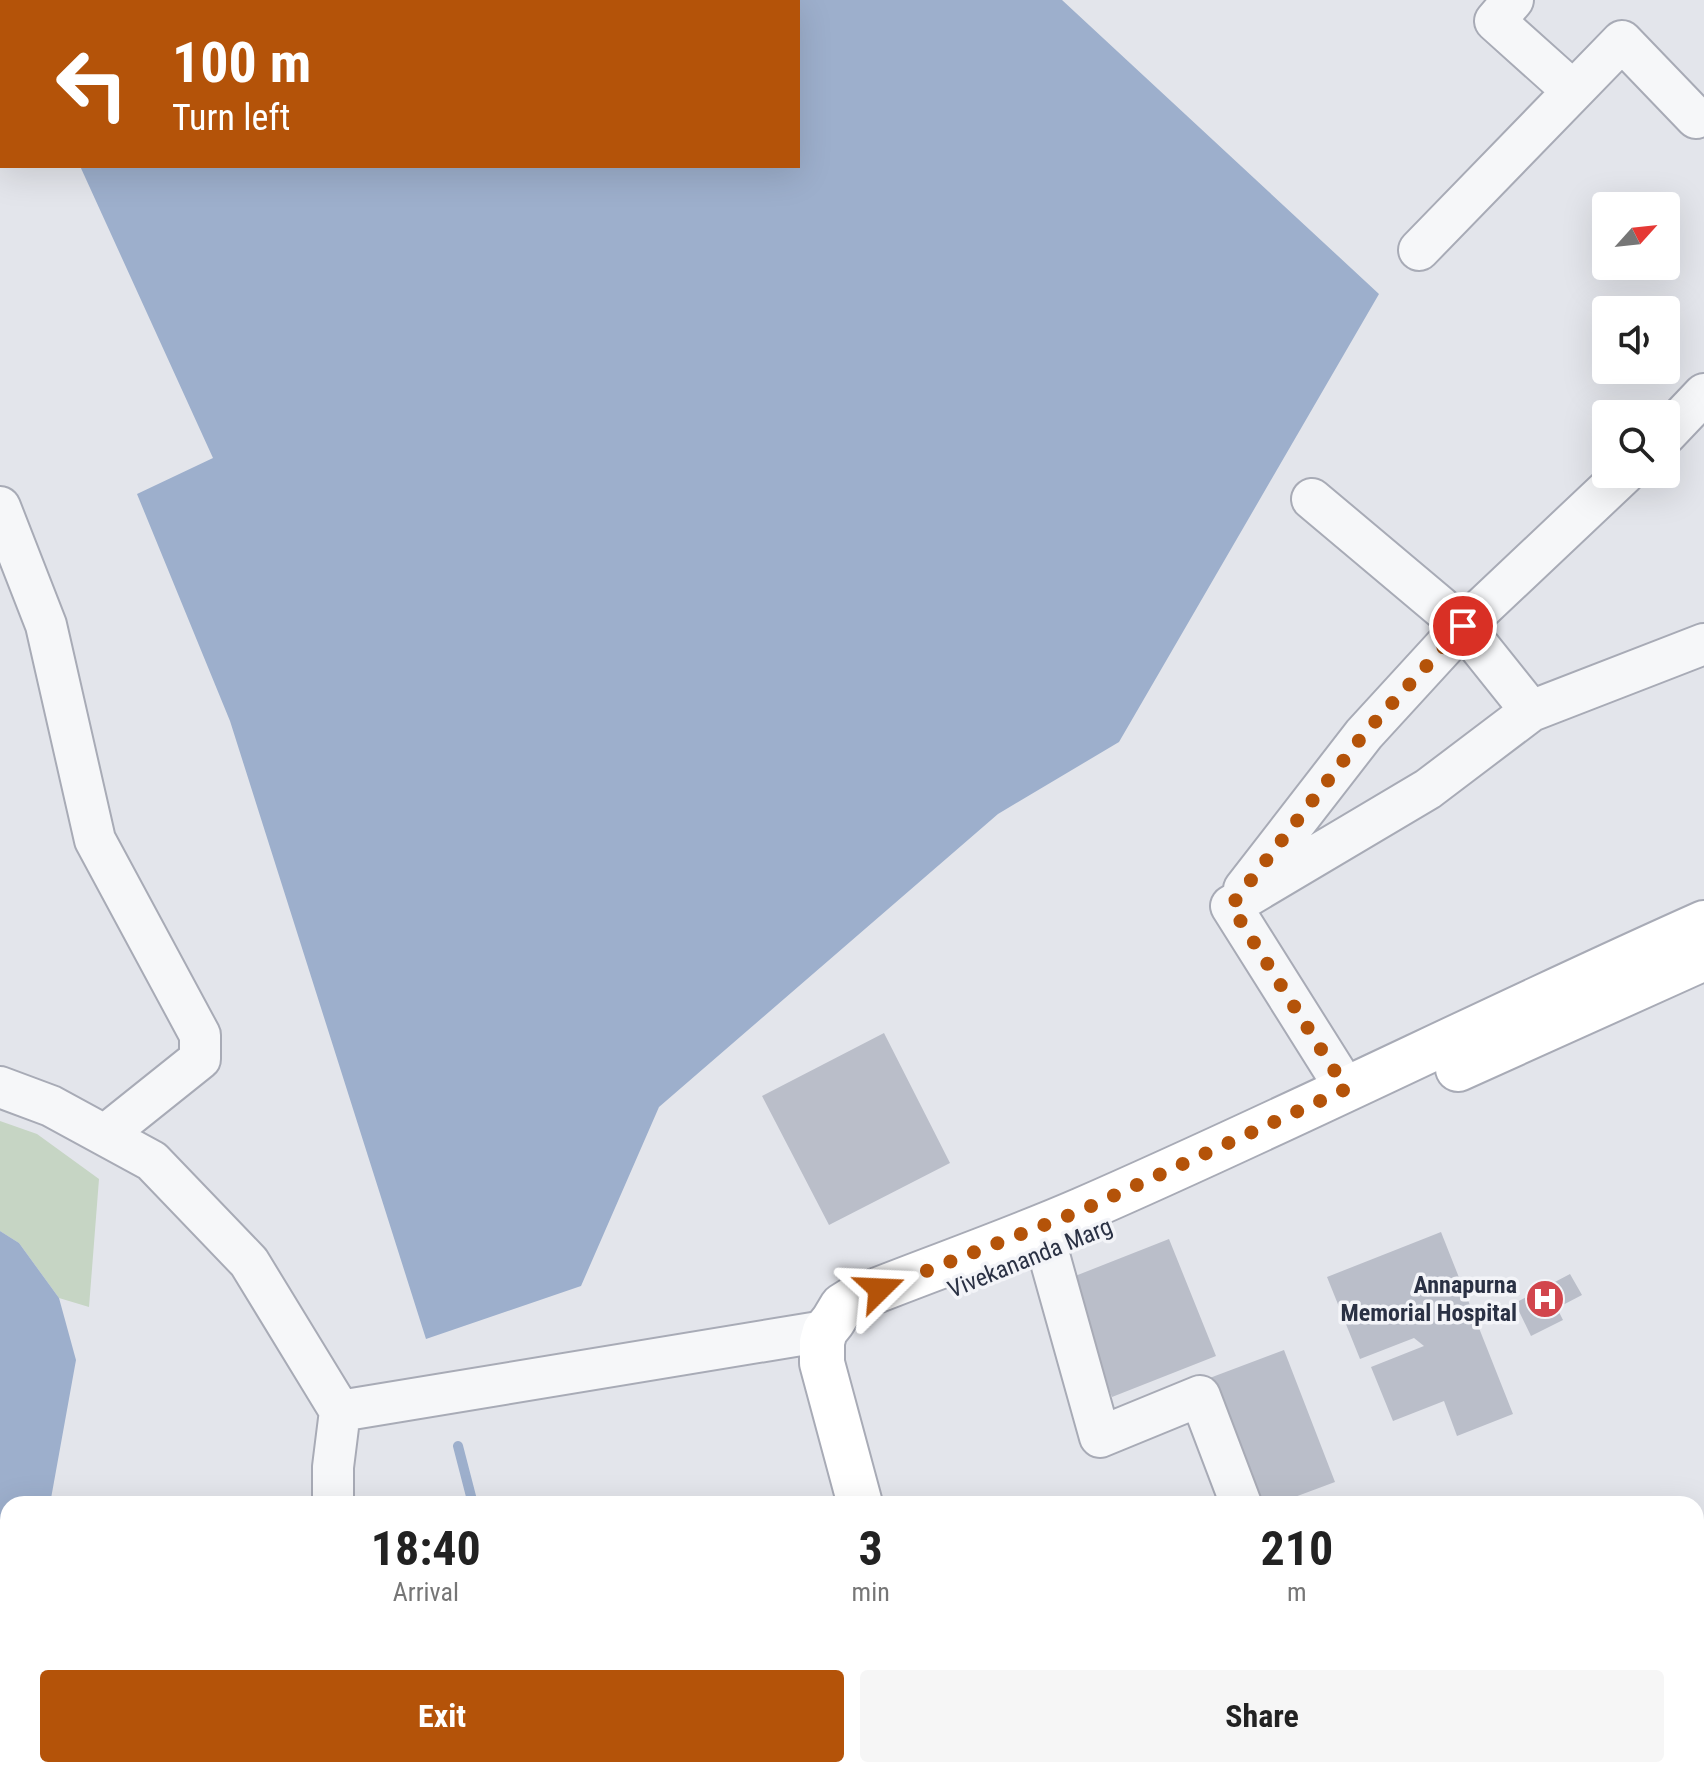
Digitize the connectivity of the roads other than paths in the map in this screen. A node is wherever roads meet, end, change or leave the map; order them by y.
1 (1513, 0) edge
2 (1573, 91) junction
3 (1701, 118) edge
4 (1419, 250) dead end
5 (1704, 394) edge
6 (1680, 419) edge
7 (1609, 488) edge
8 (1312, 499) dead end
9 (0, 507) edge
10 (1463, 626) junction
11 (1704, 644) edge
12 (1531, 711) junction
13 (1231, 906) junction
14 (1704, 923) edge
15 (1704, 958) edge
16 (1650, 965) junction
17 (0, 1087) edge
18 (1346, 1089) junction
19 (105, 1135) junction
20 (1049, 1255) junction
21 (829, 1326) junction
22 (340, 1411) junction
23 (333, 1496) edge
24 (858, 1496) edge
25 (1238, 1496) edge

1 - 2 street
2 - 3 street
2 - 4 street
5 - 6 street
7 - 10 street
8 - 10 street
9 - 19 street
10 - 12 street
10 - 13 street
11 - 12 street
12 - 13 street
13 - 18 street
14 - 16 main road, Vivekananda Marg
15 - 16 main road, Vivekananda Marg
16 - 18 main road, Vivekananda Marg
16 - 20 main road, Vivekananda Marg
17 - 19 street
18 - 21 main road, Vivekananda Marg
19 - 22 street
20 - 21 main road, Vivekananda Marg
20 - 25 street
21 - 22 street
21 - 24 main road
22 - 23 street

